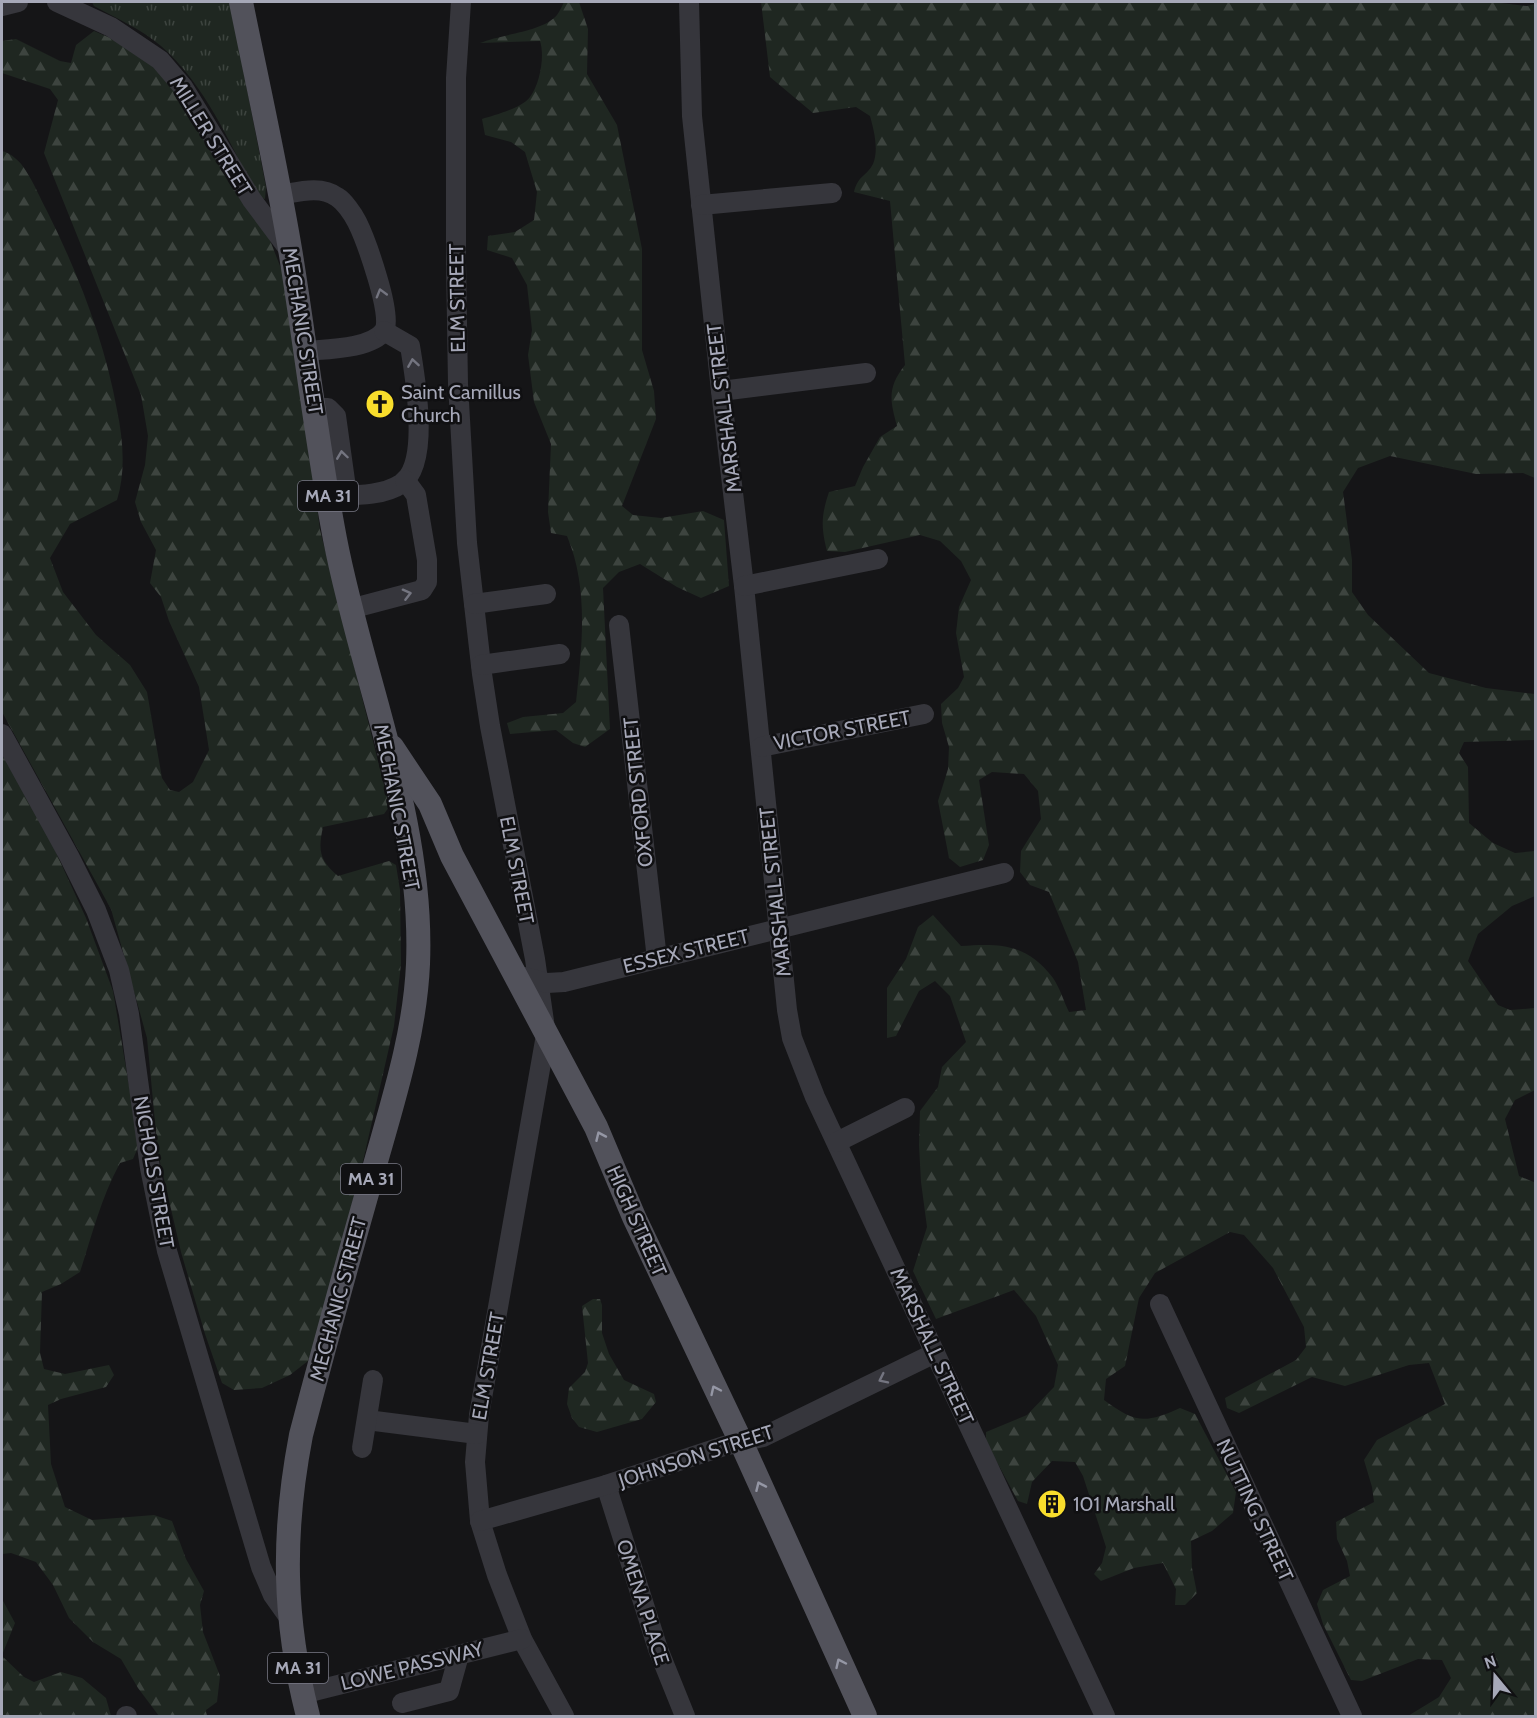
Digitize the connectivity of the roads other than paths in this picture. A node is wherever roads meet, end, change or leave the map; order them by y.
1 (18, 2) edge
2 (57, 2) edge
3 (241, 2) edge
4 (461, 2) edge
5 (689, 2) edge
6 (2, 6) edge
7 (832, 193) dead end
8 (279, 195) junction
9 (701, 205) junction
10 (290, 250) junction
11 (384, 331) junction
12 (306, 351) junction
13 (866, 373) dead end
14 (721, 391) junction
15 (405, 480) junction
16 (338, 495) junction
17 (878, 559) dead end
18 (744, 586) junction
19 (546, 594) dead end
20 (474, 604) junction
21 (350, 609) junction
22 (620, 625) dead end
23 (560, 654) dead end
24 (481, 665) junction
25 (924, 714) dead end
26 (2, 734) edge
27 (385, 738) junction
28 (761, 747) junction
29 (1004, 873) dead end
30 (778, 929) junction
31 (657, 958) junction
32 (509, 966) junction
33 (538, 981) junction
34 (564, 982) junction
35 (546, 1035) junction
36 (905, 1108) dead end
37 (837, 1142) junction
38 (1160, 1304) dead end
39 (935, 1353) junction
40 (373, 1380) dead end
41 (367, 1420) junction
42 (477, 1434) junction
43 (741, 1442) junction
44 (362, 1448) dead end
45 (606, 1485) junction
46 (480, 1521) junction
47 (290, 1619) junction
48 (522, 1638) junction
49 (459, 1655) junction
50 (402, 1703) dead end
51 (305, 1705) edge
52 (564, 1716) edge
53 (685, 1716) edge
54 (865, 1716) edge
55 (1105, 1716) edge
56 (1352, 1716) edge

1 - 6 street
2 - 10 street, MILLER STREET
3 - 8 main road, MECHANIC STREET / MA 31
4 - 20 street, ELM STREET
5 - 9 street, MARSHALL STREET
7 - 9 street
8 - 10 main road, MECHANIC STREET / MA 31
11 -> 8 street
9 - 14 street, MARSHALL STREET
10 - 12 main road, MECHANIC STREET / MA 31
11 - 12 street
15 -> 11 street
12 - 16 main road, MECHANIC STREET / MA 31
13 - 14 street
14 - 18 street, MARSHALL STREET
15 - 16 street
21 -> 15 street
16 - 21 main road, MECHANIC STREET / MA 31
17 - 18 street
18 - 28 street, MARSHALL STREET
19 - 20 street
20 - 24 street, ELM STREET
21 - 27 main road, MECHANIC STREET / MA 31
22 - 31 street, OXFORD STREET
23 - 24 street
24 - 33 street, ELM STREET
25 - 28 street, VICTOR STREET
26 - 47 street, NICHOLS STREET
27 - 32 main road, HIGH STREET
27 - 47 main road, MECHANIC STREET / MA 31
28 - 30 street, MARSHALL STREET
29 - 30 street, ESSEX STREET
30 - 31 street, ESSEX STREET
30 - 37 street, MARSHALL STREET
31 - 34 street, ESSEX STREET
32 - 33 street
32 - 35 main road, HIGH STREET
33 - 34 street, ESSEX STREET
33 - 35 street, ELM STREET
34 - 35 street
35 - 42 street, ELM STREET
43 -> 35 main road, HIGH STREET
36 - 37 street
37 - 39 street, MARSHALL STREET
38 - 56 street, NUTTING STREET
39 -> 43 street, JOHNSON STREET
39 - 55 street, MARSHALL STREET
40 - 41 street
41 - 42 street
41 - 44 street
42 - 46 street, ELM STREET
43 - 45 street, JOHNSON STREET
54 -> 43 main road, HIGH STREET
45 - 46 street, JOHNSON STREET
45 - 53 street, OMENA PLACE
46 - 48 street, ELM STREET
47 - 51 main road, MECHANIC STREET / MA 31
48 - 49 street, LOWE PASSWAY
48 - 52 street, ELM STREET
49 - 50 street
49 - 51 street, LOWE PASSWAY

